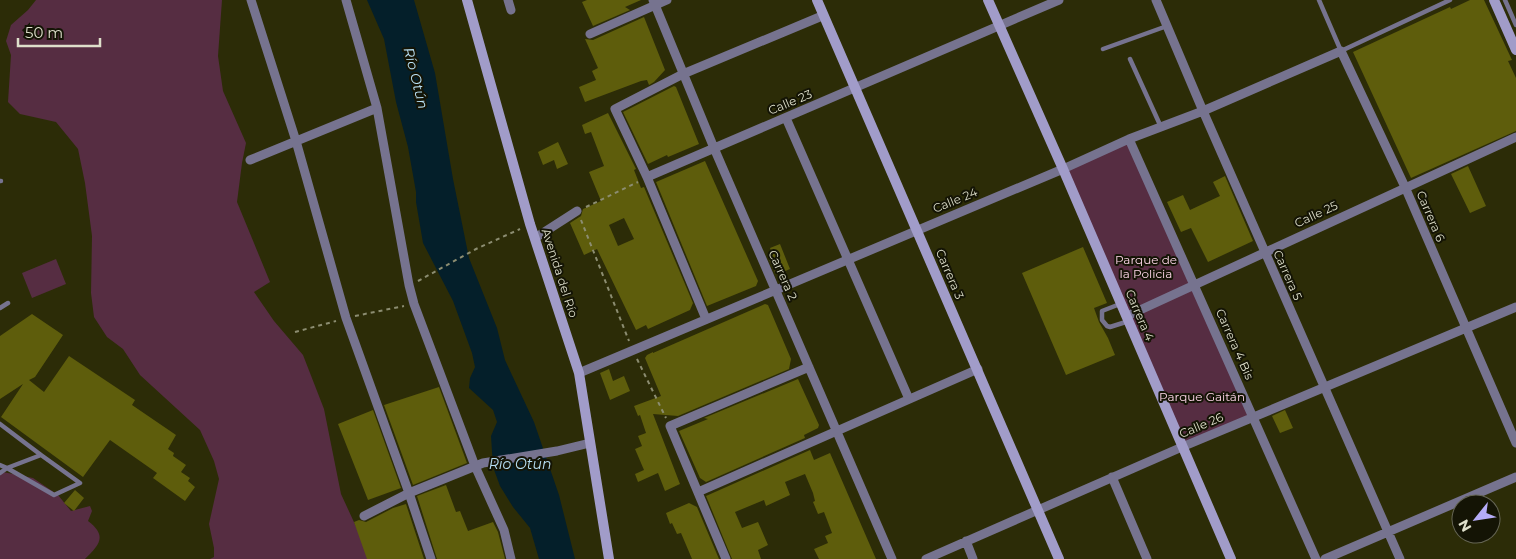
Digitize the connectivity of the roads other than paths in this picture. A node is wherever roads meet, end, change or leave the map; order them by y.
1 (251, 0) edge
2 (346, 0) edge
3 (467, 0) edge
4 (508, 0) edge
5 (667, 0) edge
6 (817, 0) edge
7 (988, 0) edge
8 (1060, 0) edge
9 (1156, 0) edge
10 (1319, 0) edge
11 (1450, 0) edge
12 (1494, 0) edge
13 (1505, 0) edge
14 (654, 3) edge
15 (511, 10) dead end
16 (822, 16) junction
17 (1516, 25) edge
18 (999, 26) junction
19 (1167, 26) junction
20 (590, 34) dead end
21 (1103, 49) dead end
22 (1516, 50) edge
23 (1341, 51) junction
24 (1130, 59) dead end
25 (683, 74) junction
26 (856, 88) junction
27 (376, 108) junction
28 (1203, 111) junction
29 (786, 118) junction
30 (1161, 127) junction
31 (1516, 136) edge
32 (1130, 139) junction
33 (296, 141) junction
34 (714, 148) junction
35 (250, 160) dead end
36 (1063, 169) junction
37 (647, 178) junction
38 (1405, 187) junction
39 (577, 211) road end
40 (918, 229) junction
41 (535, 238) junction
42 (1264, 252) junction
43 (847, 259) junction
44 (1196, 285) junction
45 (776, 289) junction
46 (8, 303) dead end
47 (1121, 303) junction
48 (1516, 307) edge
49 (0, 308) edge
50 (1128, 318) junction
51 (706, 319) junction
52 (1466, 329) junction
53 (810, 367) junction
54 (978, 369) junction
55 (579, 372) junction
56 (1325, 388) junction
57 (908, 399) junction
58 (1254, 417) junction
59 (0, 424) edge
60 (837, 431) junction
61 (590, 442) junction
62 (1516, 443) edge
63 (1182, 447) junction
64 (42, 455) junction
65 (479, 464) junction
66 (0, 465) edge
67 (7, 468) junction
68 (0, 473) edge
69 (1516, 477) edge
70 (1112, 478) junction
71 (698, 492) junction
72 (409, 493) junction
73 (1038, 510) junction
74 (364, 516) dead end
75 (1388, 532) junction
76 (966, 541) junction
77 (431, 559) edge
78 (512, 559) edge
79 (609, 559) edge
80 (726, 559) edge
81 (892, 559) edge
82 (926, 559) edge
83 (973, 559) edge
84 (1060, 559) edge
85 (1147, 559) edge
86 (1231, 559) edge
87 (1316, 559) edge
88 (1325, 559) edge
89 (1400, 559) edge

1 - 33 street
2 - 27 street
3 - 41 main road, Avenida del Río
4 - 15 street
5 - 14 street
6 - 16 main road, Carrera 3
7 - 18 main road, Carrera 4
8 - 18 street, Calle 23
9 - 19 street, Carrera 5
10 - 23 lane, Carrera 6
11 - 23 lane
12 - 22 main road
13 - 17 lane
14 - 20 street
14 - 25 street, Carrera 2
16 - 25 street
16 - 26 main road, Carrera 3
18 - 26 street, Calle 23
18 - 36 main road, Carrera 4
19 - 21 lane
19 - 28 street, Carrera 5
23 - 28 street, Calle 24
23 - 38 street, Carrera 6
24 - 30 lane
25 - 34 street, Carrera 2
25 - 37 street
26 - 29 street, Calle 23
26 - 40 main road, Carrera 3
27 - 33 street
27 - 65 street
28 - 30 street, Calle 24
28 - 42 street, Carrera 5
29 - 34 street, Calle 23
29 - 43 street
30 - 32 street, Calle 24
31 - 38 street, Calle 25
32 - 36 street, Calle 24
32 - 44 street, Carrera 4 Bis
33 - 35 street
33 - 72 street
34 - 37 street, Calle 23
34 - 45 street, Carrera 2
36 - 40 street, Calle 24
36 - 47 main road, Carrera 4
37 - 51 street
38 - 42 street, Calle 25
38 - 52 street, Carrera 6
39 - 41 street
40 - 43 street, Calle 24
40 - 54 main road, Carrera 3
41 - 55 main road, Avenida del Río
42 - 44 street, Calle 25
42 - 56 street, Carrera 5
43 - 45 street, Calle 24
43 - 57 street
44 - 50 street, Calle 25
44 - 58 street, Carrera 4 Bis
45 - 51 street, Calle 24
45 - 53 street, Carrera 2
46 - 49 lane
47 - 50 main road, Carrera 4
47 - 50 lane
48 - 52 street, Calle 26
50 - 63 main road, Carrera 4
51 - 55 street, Calle 24
52 - 56 street, Calle 26
52 - 62 street, Carrera 6
53 - 60 street, Carrera 2
53 - 71 street
54 - 57 street
54 - 73 main road, Carrera 3
55 - 61 main road, Avenida del Río
56 - 58 street, Calle 26
56 - 75 street, Carrera 5
57 - 60 street
58 - 63 street, Calle 26
58 - 87 street, Carrera 4 Bis
59 - 64 lane
60 - 71 street
60 - 81 street, Carrera 2
61 - 65 street
61 - 79 main road, Avenida del Río
63 - 70 street, Calle 26
63 - 86 main road, Carrera 4
64 - 67 lane
64 - 67 lane
65 - 72 street
65 - 78 street
66 - 67 lane
67 - 68 lane
69 - 75 street
70 - 73 street, Calle 26
70 - 85 street
71 - 80 street
72 - 74 street
72 - 77 street
73 - 76 street, Calle 26
73 - 84 main road, Carrera 3
75 - 88 street
75 - 89 street, Carrera 5
76 - 82 street, Calle 26
76 - 83 street

